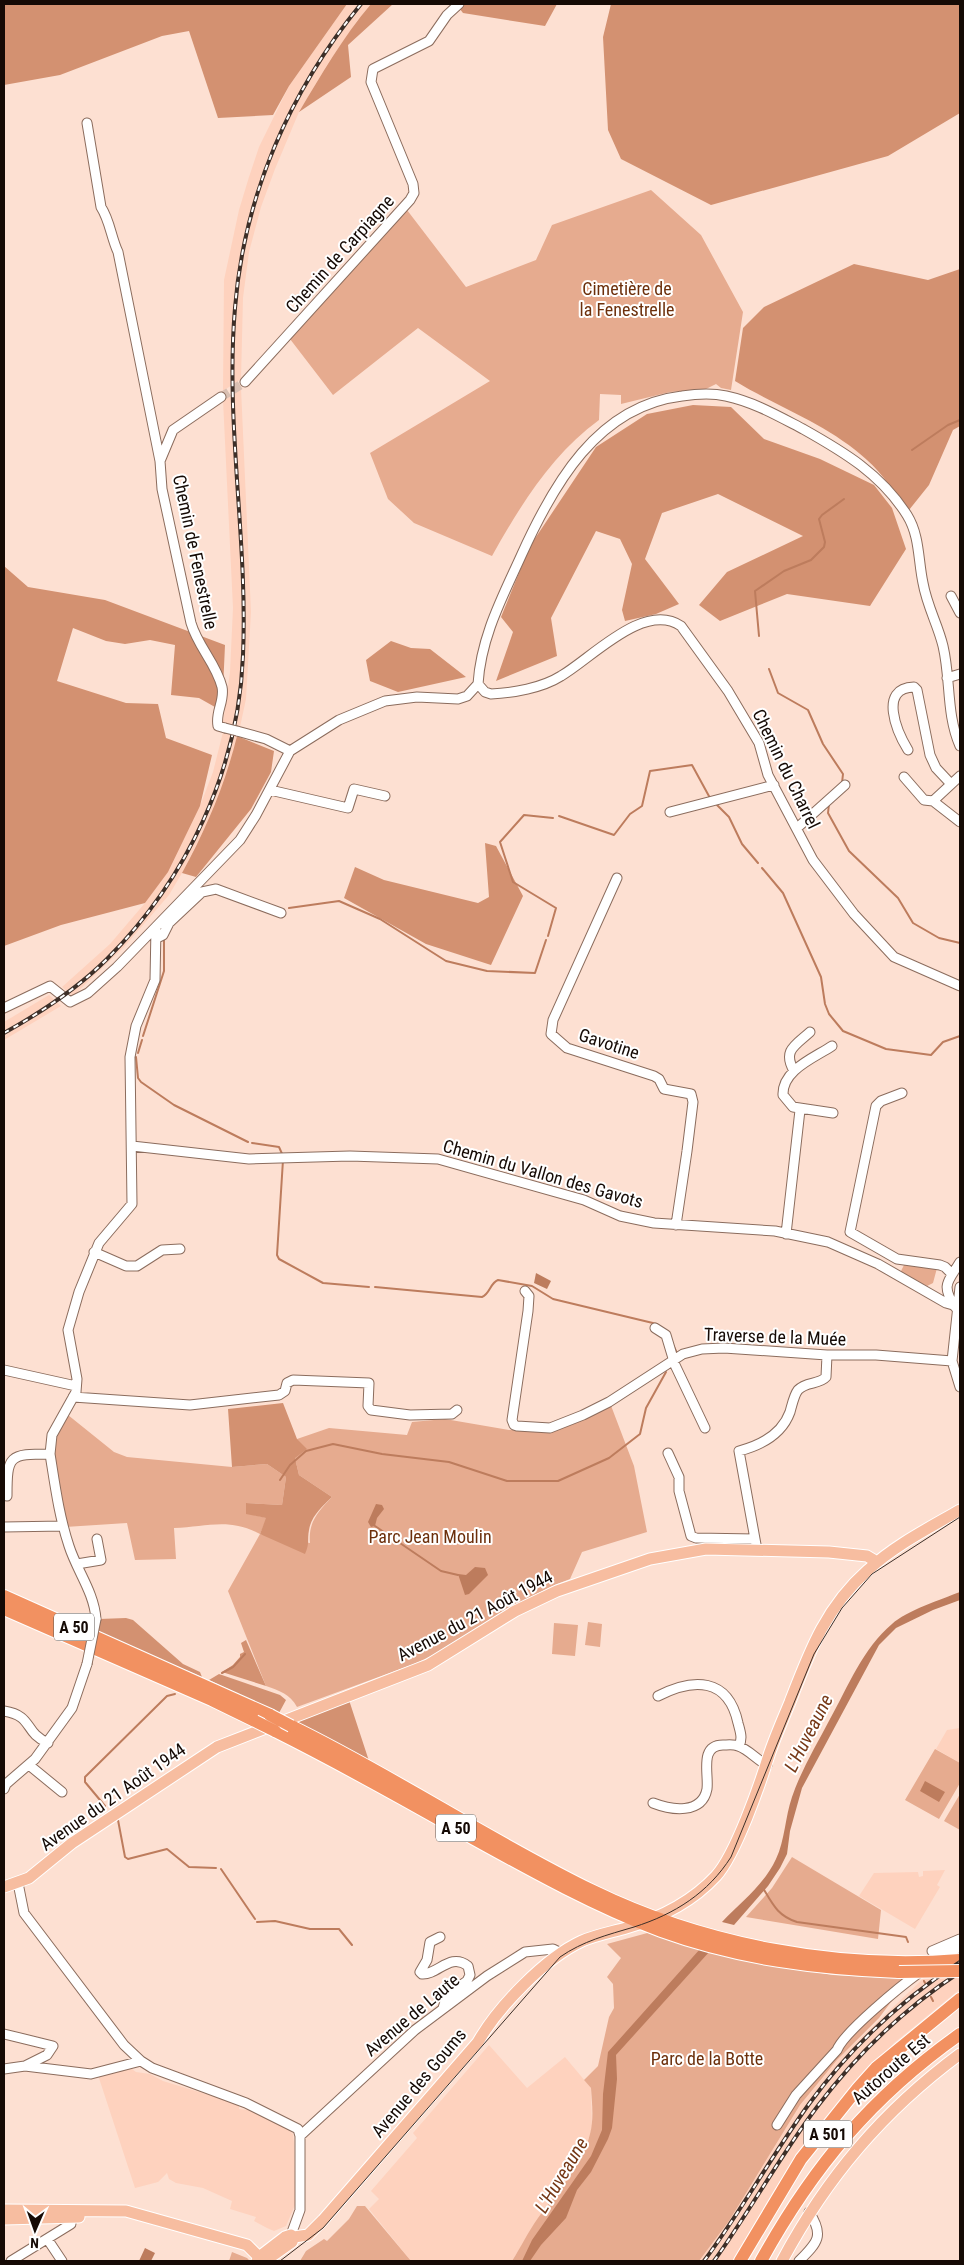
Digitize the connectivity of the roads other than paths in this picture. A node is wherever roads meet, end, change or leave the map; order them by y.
1 (459, 4) edge
2 (86, 123) dead end
3 (244, 382) tunnel mouth
4 (221, 397) tunnel mouth
5 (160, 462) junction
6 (952, 596) dead end
7 (960, 613) edge
8 (960, 674) edge
9 (947, 678) junction
10 (478, 684) junction
11 (960, 746) edge
12 (908, 750) dead end
13 (290, 751) junction
14 (960, 776) edge
15 (904, 777) dead end
16 (951, 784) junction
17 (774, 785) junction
18 (845, 785) dead end
19 (270, 790) junction
20 (385, 796) dead end
21 (933, 801) junction
22 (670, 812) dead end
23 (960, 822) edge
24 (797, 828) junction
25 (617, 878) dead end
26 (281, 912) dead end
27 (156, 927) junction
28 (157, 938) junction
29 (960, 986) edge
30 (4, 1008) edge
31 (810, 1032) dead end
32 (832, 1046) dead end
33 (794, 1071) junction
34 (902, 1093) dead end
35 (800, 1110) junction
36 (833, 1113) dead end
37 (132, 1146) junction
38 (676, 1225) junction
39 (786, 1234) junction
40 (180, 1249) dead end
41 (94, 1252) junction
42 (960, 1262) edge
43 (952, 1274) junction
44 (960, 1287) edge
45 (525, 1291) dead end
46 (956, 1306) junction
47 (655, 1328) dead end
48 (827, 1355) junction
49 (674, 1360) junction
50 (956, 1366) edge
51 (4, 1370) edge
52 (76, 1386) junction
53 (960, 1386) edge
54 (74, 1397) junction
55 (457, 1410) dead end
56 (705, 1428) dead end
57 (668, 1453) dead end
58 (50, 1454) junction
59 (8, 1496) dead end
60 (960, 1510) edge
61 (63, 1526) junction
62 (4, 1528) edge
63 (694, 1538) junction
64 (97, 1539) dead end
65 (756, 1545) junction
66 (695, 1550) junction
67 (877, 1562) junction
68 (77, 1564) junction
69 (4, 1596) edge
70 (4, 1609) edge
71 (658, 1696) dead end
72 (4, 1711) edge
73 (48, 1743) junction
74 (739, 1746) junction
75 (29, 1765) junction
76 (766, 1765) junction
77 (5, 1785) edge
78 (62, 1792) dead end
79 (653, 1803) dead end
80 (18, 1883) junction
81 (4, 1887) edge
82 (671, 1919) junction
83 (638, 1925) junction
84 (440, 1937) dead end
85 (960, 1939) edge
86 (960, 1947) edge
87 (564, 1950) junction
88 (939, 1958) junction
89 (960, 1960) edge
90 (902, 1967) junction
91 (960, 1971) edge
92 (960, 1999) edge
93 (443, 2008) junction
94 (929, 2024) junction
95 (4, 2034) edge
96 (960, 2034) edge
97 (960, 2054) edge
98 (141, 2061) junction
99 (25, 2066) junction
100 (4, 2069) edge
101 (777, 2125) dead end
102 (848, 2132) junction
103 (300, 2136) junction
104 (4, 2210) edge
105 (809, 2212) junction
106 (71, 2213) junction
107 (4, 2219) edge
108 (802, 2224) junction
109 (292, 2236) junction
110 (48, 2240) junction
111 (815, 2246) junction
112 (260, 2260) edge
113 (11, 2261) edge
114 (62, 2261) edge
115 (740, 2261) edge
116 (750, 2261) edge
117 (761, 2261) edge
118 (768, 2261) edge
119 (782, 2261) edge
120 (799, 2261) edge

1 - 3 street, Chemin de Carpiagne
2 - 5 street
4 - 5 street, Chemin de Fenestrelle
5 - 13 street, Chemin de Fenestrelle, bridge
6 - 7 street
8 - 9 street
9 - 10 street
9 - 11 street
10 - 13 street
10 - 17 street, Chemin du Charrel
12 - 16 street
13 - 19 street
14 - 16 street
15 - 21 street
16 - 21 street
17 - 22 street
17 - 24 street, Chemin du Charrel
18 - 24 street
19 - 20 street
19 - 27 street
21 - 23 street
24 - 29 street, Chemin du Charrel
25 - 38 street, Gavotine
26 - 28 street
27 - 28 street
27 - 30 street
28 - 37 street
31 - 33 street
32 - 33 street
33 - 35 street
34 - 43 street
35 - 36 street
35 - 39 street
37 - 38 street, Chemin du Vallon des Gavots
37 - 41 street
38 - 39 street, Chemin du Vallon des Gavots
39 - 46 street, Chemin du Vallon des Gavots
40 - 41 street
41 - 52 street
42 - 43 street
43 - 46 street
44 - 46 street
45 - 49 street, Traverse de la Muée
46 - 50 street
47 - 49 street
48 - 49 street, Traverse de la Muée
48 - 50 street, Traverse de la Muée
48 - 65 street
49 - 56 street
50 - 53 street
51 - 52 street
52 - 54 street
54 - 55 street
54 - 58 street
57 - 63 street
58 - 59 street
58 - 61 street
60 - 67 main road, Avenue des Goums
61 - 62 street
61 - 68 street
63 - 65 street
63 - 66 street
64 - 68 street
65 - 66 main road, Avenue du 21 Août 1944
65 - 67 main road, Avenue du 21 Août 1944
66 - 80 main road, Avenue du 21 Août 1944
67 - 76 main road, Avenue des Goums
68 - 73 street, bridge
69 - 82 highway, A 50, bridge
70 - 83 highway, A 50, bridge
71 - 74 street
72 - 73 street
73 - 75 street
74 - 76 street
74 - 79 street
75 - 77 street
75 - 78 street
76 - 82 main road, Avenue des Goums
80 - 81 main road, Avenue du 21 Août 1944
80 - 98 street
82 - 83 main road, Avenue des Goums
82 - 90 highway, A 50
83 - 87 main road, Avenue des Goums
83 - 90 highway, A 50
84 - 93 street
85 - 88 street
86 - 88 street
87 - 93 street, Avenue de Laute
87 - 109 main road, Avenue des Goums
88 - 101 street, bridge
89 - 90 highway, A 50
90 - 91 highway, A 50, bridge
92 - 94 highway, Autoroute Est / A 501
93 - 103 street, Avenue de Laute
94 - 115 highway
94 - 116 highway, A 501
95 - 99 street
96 - 102 highway, Autoroute Est / A 501
97 - 105 main road
98 - 99 street
98 - 103 street
99 - 100 street
102 - 117 highway, A 501
102 - 118 highway
103 - 109 street
104 - 106 main road
105 - 108 main road
105 - 111 street
106 - 107 main road
106 - 110 street
106 - 112 main road
108 - 111 street
108 - 119 main road
109 - 112 main road, Avenue des Goums
110 - 113 street
110 - 114 street
111 - 120 street

